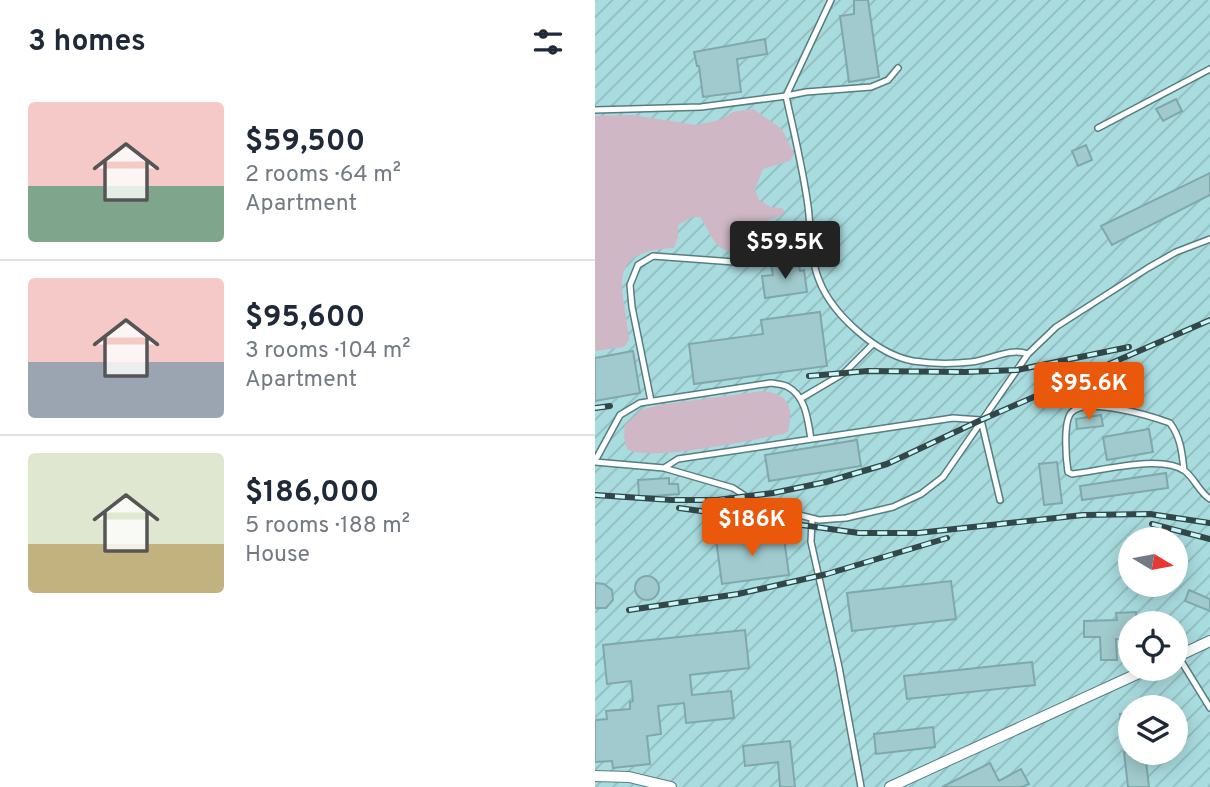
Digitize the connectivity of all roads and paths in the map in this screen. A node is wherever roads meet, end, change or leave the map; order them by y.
1 (831, 0) edge
2 (898, 68) dead end
3 (1210, 69) edge
4 (786, 96) junction
5 (595, 110) edge
6 (1098, 128) dead end
7 (1210, 239) edge
8 (814, 255) junction
9 (873, 344) junction
10 (1028, 354) junction
11 (800, 399) junction
12 (651, 401) junction
13 (981, 420) junction
14 (811, 439) junction
15 (595, 461) edge
16 (664, 467) junction
17 (1184, 470) junction
18 (1210, 499) edge
19 (999, 500) dead end
20 (812, 519) junction
21 (1210, 641) edge
22 (1188, 652) edge
23 (1188, 674) edge
24 (1122, 681) edge
25 (1210, 708) edge
26 (595, 776) edge
27 (671, 787) edge
28 (861, 787) edge
29 (890, 787) edge

1 - 4 lane
2 - 4 lane
3 - 6 lane
4 - 5 lane
4 - 8 lane
7 - 10 lane
8 - 9 lane
8 - 12 lane
9 - 10 lane
9 - 11 lane
10 - 13 lane
11 - 12 lane
11 - 14 lane
12 - 15 lane
13 - 14 lane
13 - 19 lane
13 - 20 lane
14 - 16 lane
15 - 16 lane
16 - 20 lane
17 - 17 lane
17 - 18 lane
20 - 28 lane
21 - 22 street
23 - 25 lane
24 - 29 street
26 - 27 street

